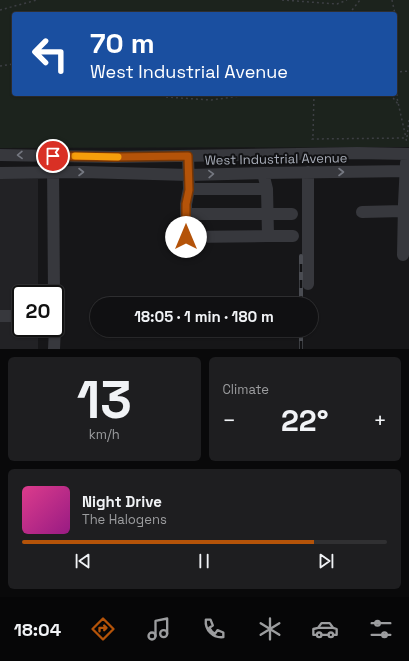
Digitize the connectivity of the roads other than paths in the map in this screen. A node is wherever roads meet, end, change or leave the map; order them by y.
1 (408, 151) edge
2 (0, 155) edge
3 (53, 156) junction
4 (188, 156) junction
5 (308, 172) junction
6 (407, 172) edge
7 (0, 173) edge
8 (53, 173) junction
9 (263, 173) junction
10 (189, 175) junction
11 (189, 190) junction
12 (266, 190) junction
13 (403, 211) junction
14 (362, 212) dead end
15 (186, 214) junction
16 (267, 214) junction
17 (292, 214) dead end
18 (268, 236) junction
19 (293, 236) dead end
20 (403, 255) dead end
21 (308, 284) dead end
22 (54, 285) edge
23 (0, 316) edge
24 (12, 316) edge
25 (54, 337) edge
26 (54, 349) edge

1 - 4 street, West Industrial Avenue
1 - 6 street
3 -> 2 street, West Industrial Avenue
3 - 4 street, West Industrial Avenue
3 - 8 street
4 - 10 street
5 -> 6 street, West Industrial Avenue
5 - 9 street, West Industrial Avenue
5 - 21 street
6 - 13 street
7 - 8 street, West Industrial Avenue
8 -> 10 street, West Industrial Avenue
8 - 22 street
10 -> 9 street, West Industrial Avenue
9 - 12 street
10 - 11 street
11 - 12 street
11 - 15 street
12 - 16 street
13 - 14 street
13 - 20 street
15 - 16 street
15 - 18 street
16 - 17 street
16 - 18 street
18 - 19 street
23 - 24 street
25 - 26 street

